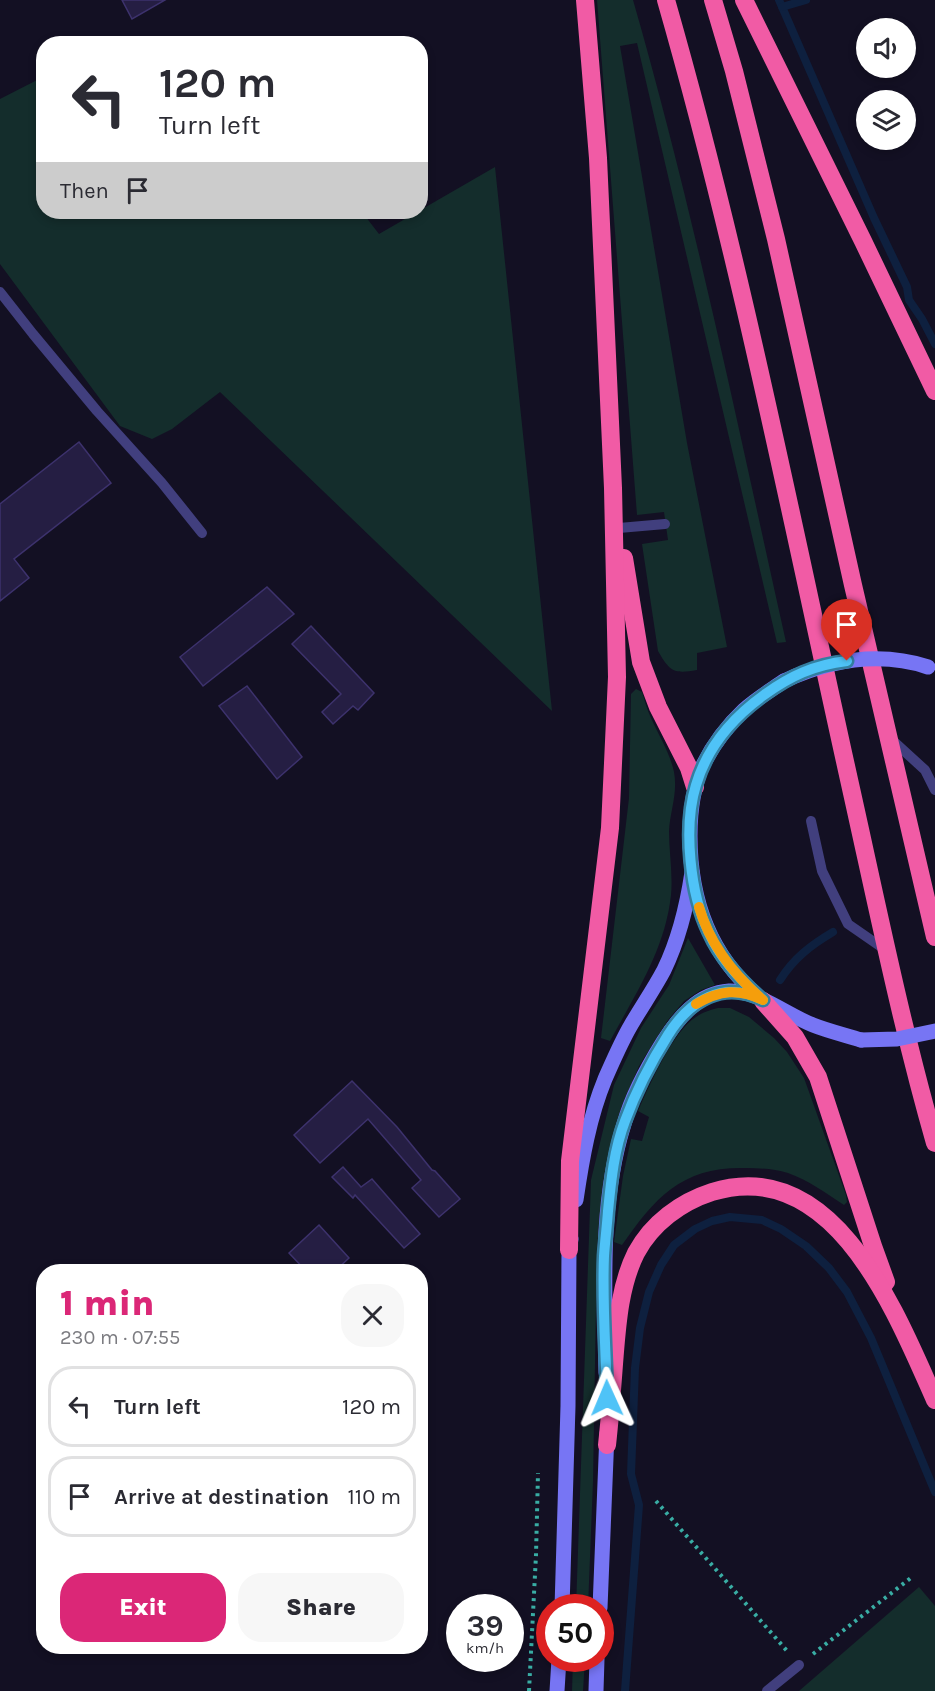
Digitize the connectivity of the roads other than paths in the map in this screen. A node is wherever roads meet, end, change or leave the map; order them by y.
1 (585, 0) edge
2 (666, 0) edge
3 (713, 0) edge
4 (744, 0) edge
5 (0, 292) edge
6 (935, 391) edge
7 (613, 488) junction
8 (664, 524) dead end
9 (619, 528) junction
10 (202, 533) dead end
11 (931, 668) edge
12 (888, 736) junction
13 (695, 787) junction
14 (935, 790) edge
15 (811, 820) dead end
16 (692, 872) junction
17 (935, 937) edge
18 (887, 951) junction
19 (763, 1000) junction
20 (935, 1031) edge
21 (935, 1143) edge
22 (569, 1250) junction
23 (906, 1334) junction
24 (935, 1400) edge
25 (607, 1445) junction
26 (562, 1594) edge
27 (601, 1594) edge
28 (799, 1665) road end
29 (558, 1672) edge
30 (597, 1672) edge
31 (557, 1691) edge
32 (596, 1691) edge
33 (767, 1691) edge

1 - 7 highway
2 - 18 highway
3 - 12 highway
4 - 6 highway
5 - 10 lane
7 - 9 highway
7 - 22 highway
8 - 9 lane
9 - 13 highway
11 - 13 main road, bridge
12 - 14 lane
12 - 17 highway
13 - 16 main road
15 - 18 lane
16 - 19 main road
16 - 22 main road
18 - 21 highway
19 - 20 main road, bridge
19 - 23 highway
19 - 25 main road
22 - 26 main road
23 - 24 highway
23 - 25 highway
25 - 27 main road
28 - 33 lane
29 - 31 main road
30 - 32 main road

